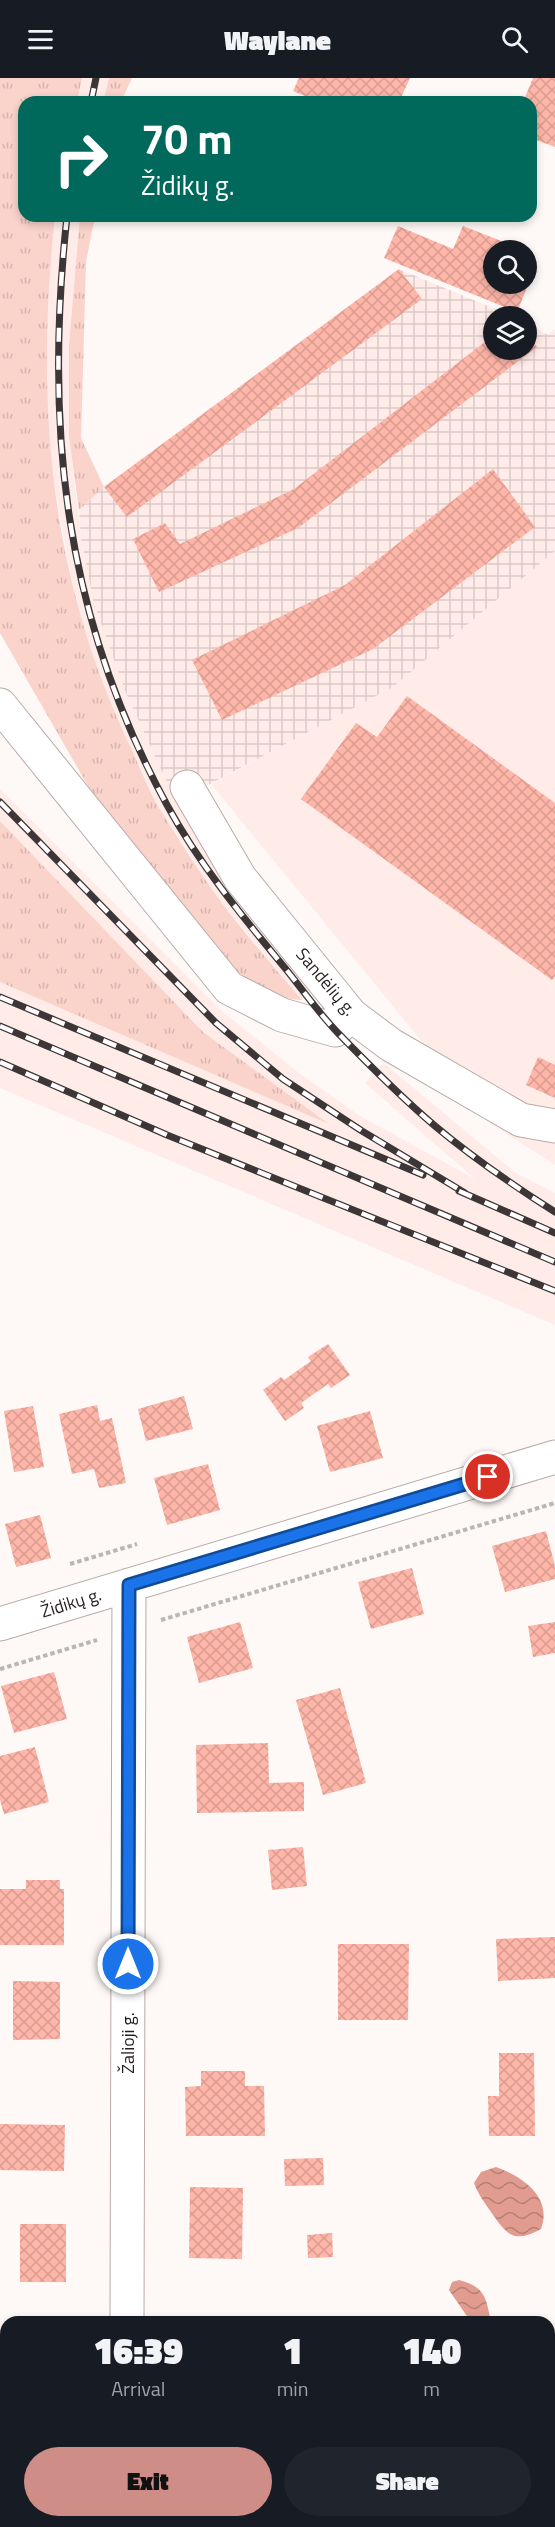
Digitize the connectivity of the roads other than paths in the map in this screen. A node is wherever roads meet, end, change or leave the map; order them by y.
1 (0, 705) edge
2 (187, 787) dead end
3 (351, 1015) junction
4 (555, 1126) edge
5 (555, 1457) edge
6 (129, 1585) junction
7 (0, 1624) edge
8 (127, 2316) edge

1 - 3 street
2 - 3 street, Sandėlių g.
3 - 4 street, Sandėlių g.
5 - 6 street, Židikų g.
6 - 7 street, Židikų g.
6 - 8 street, Žalioji g.

